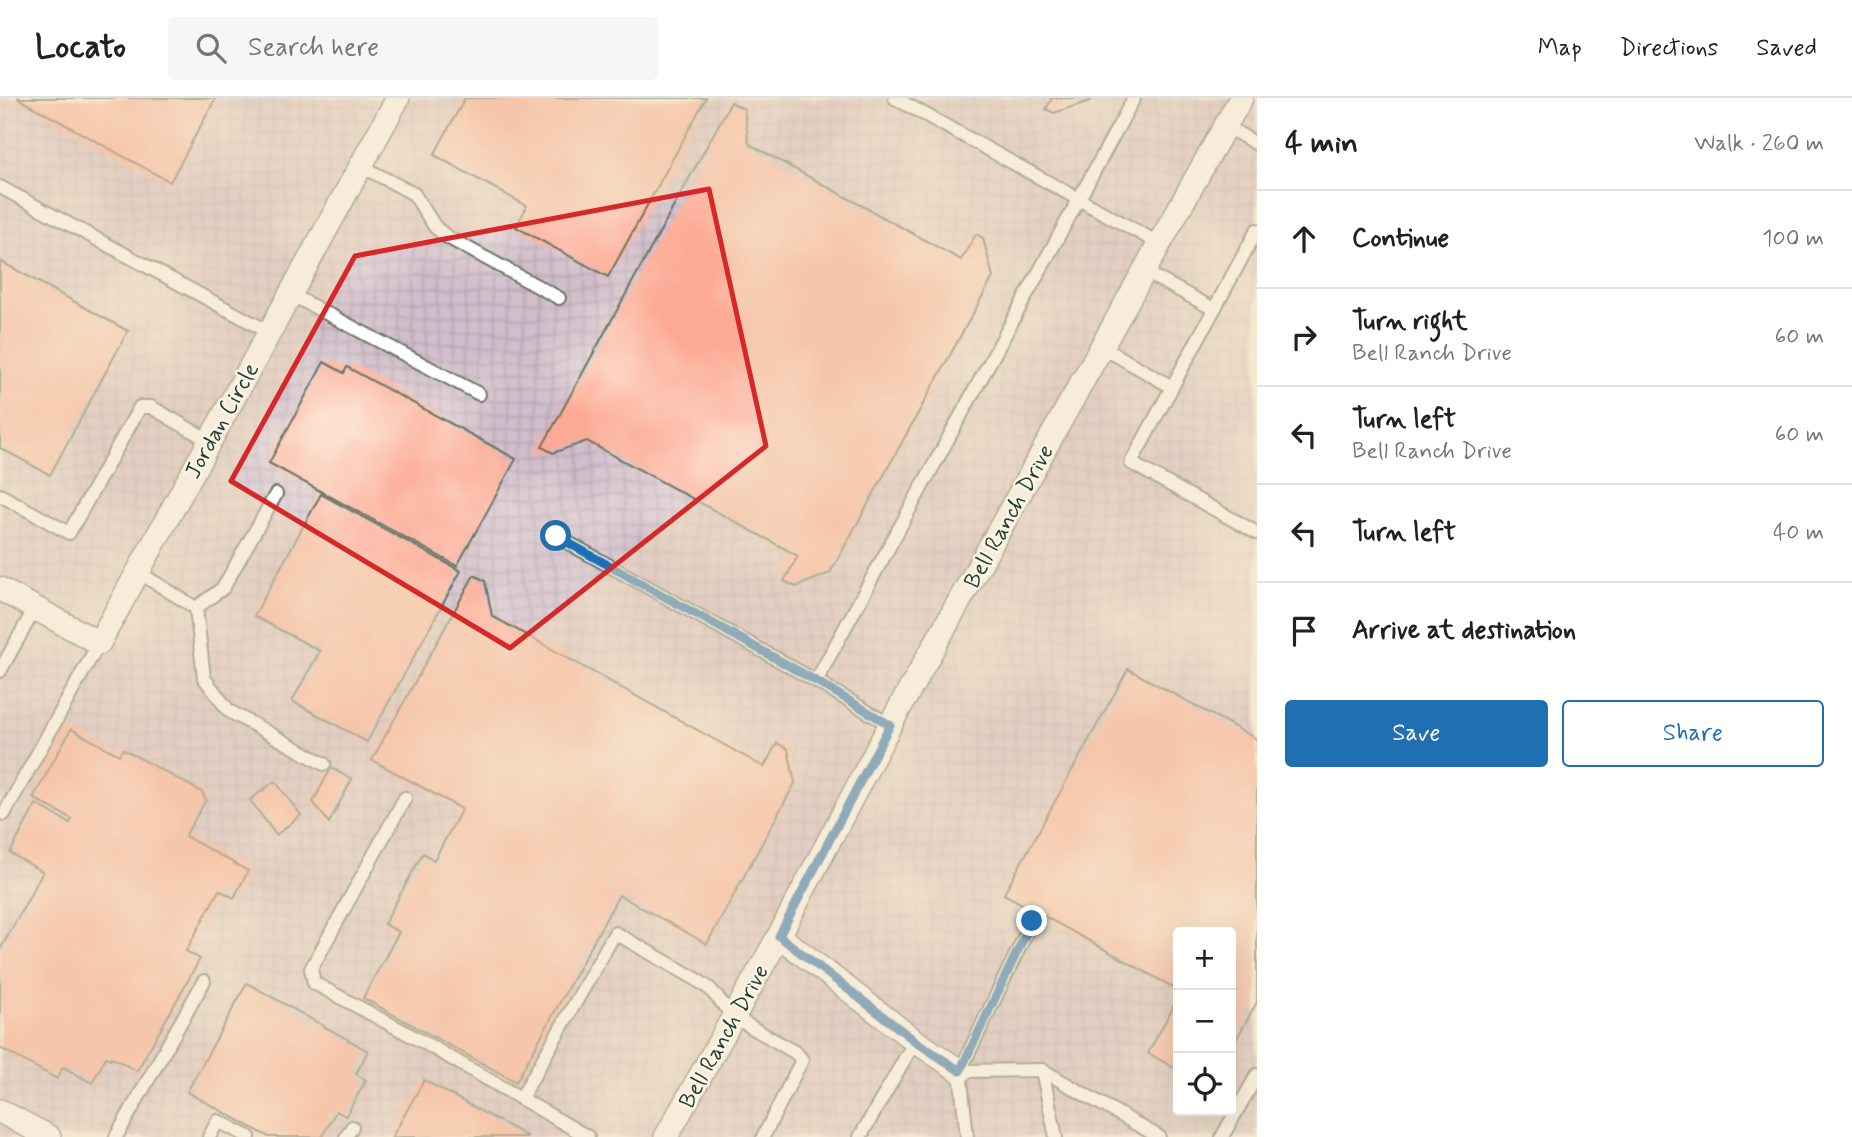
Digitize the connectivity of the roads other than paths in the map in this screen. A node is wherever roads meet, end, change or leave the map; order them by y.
1 (398, 98) edge
2 (895, 98) edge
3 (1134, 98) edge
4 (1241, 98) edge
5 (1225, 127) junction
6 (1257, 144) edge
7 (360, 166) junction
8 (0, 187) edge
9 (1079, 199) junction
10 (1257, 230) edge
11 (1160, 244) junction
12 (1145, 272) junction
13 (290, 294) junction
14 (559, 298) dead end
15 (1214, 309) junction
16 (269, 332) junction
17 (1102, 347) junction
18 (1172, 387) junction
19 (479, 394) dead end
20 (210, 441) junction
21 (276, 494) dead end
22 (0, 495) edge
23 (1257, 533) edge
24 (556, 536) dead end
25 (138, 572) junction
26 (0, 589) edge
27 (35, 608) junction
28 (196, 608) junction
29 (99, 643) junction
30 (0, 671) edge
31 (816, 681) junction
32 (890, 725) junction
33 (324, 764) dead end
34 (405, 798) dead end
35 (4, 814) dead end
36 (1032, 921) dead end
37 (779, 936) junction
38 (204, 981) dead end
39 (734, 1017) junction
40 (915, 1041) junction
41 (1042, 1070) junction
42 (960, 1071) junction
43 (1257, 1075) edge
44 (521, 1098) junction
45 (0, 1111) edge
46 (583, 1136) edge
47 (48, 1137) edge
48 (116, 1137) edge
49 (209, 1137) edge
50 (249, 1137) edge
51 (666, 1137) edge
52 (763, 1137) edge
53 (860, 1137) edge
54 (967, 1137) edge
55 (1056, 1137) edge
56 (1158, 1137) edge
57 (1222, 1137) edge

1 - 7 street, Jordan Circle
2 - 9 lane
3 - 9 lane
4 - 5 street, Bell Ranch Drive
5 - 6 lane
5 - 11 street, Bell Ranch Drive
7 - 13 street, Jordan Circle
7 - 14 lane
8 - 16 lane
9 - 11 lane
9 - 31 lane
10 - 15 lane
11 - 12 street, Bell Ranch Drive
12 - 15 lane
12 - 17 street, Bell Ranch Drive
13 - 16 street, Jordan Circle
13 - 19 lane
15 - 18 lane
16 - 20 street, Jordan Circle
17 - 18 lane
17 - 32 street, Bell Ranch Drive
18 - 23 lane
20 - 22 lane
20 - 25 street, Jordan Circle
21 - 28 lane
24 - 31 lane
25 - 28 lane
25 - 29 street, Jordan Circle
26 - 27 street
27 - 29 street
27 - 30 lane
28 - 33 lane
29 - 35 lane
31 - 32 lane
32 - 37 street, Bell Ranch Drive
34 - 44 lane
36 - 42 lane
37 - 39 street, Bell Ranch Drive
37 - 40 street, Bell Ranch Drive
38 - 48 lane
39 - 44 lane
39 - 51 street, Bell Ranch Drive
39 - 52 lane
40 - 42 street, Bell Ranch Drive
40 - 53 lane
41 - 42 lane
41 - 55 lane
41 - 56 lane
42 - 54 lane
43 - 57 lane
44 - 46 lane
45 - 47 street
49 - 50 lane

